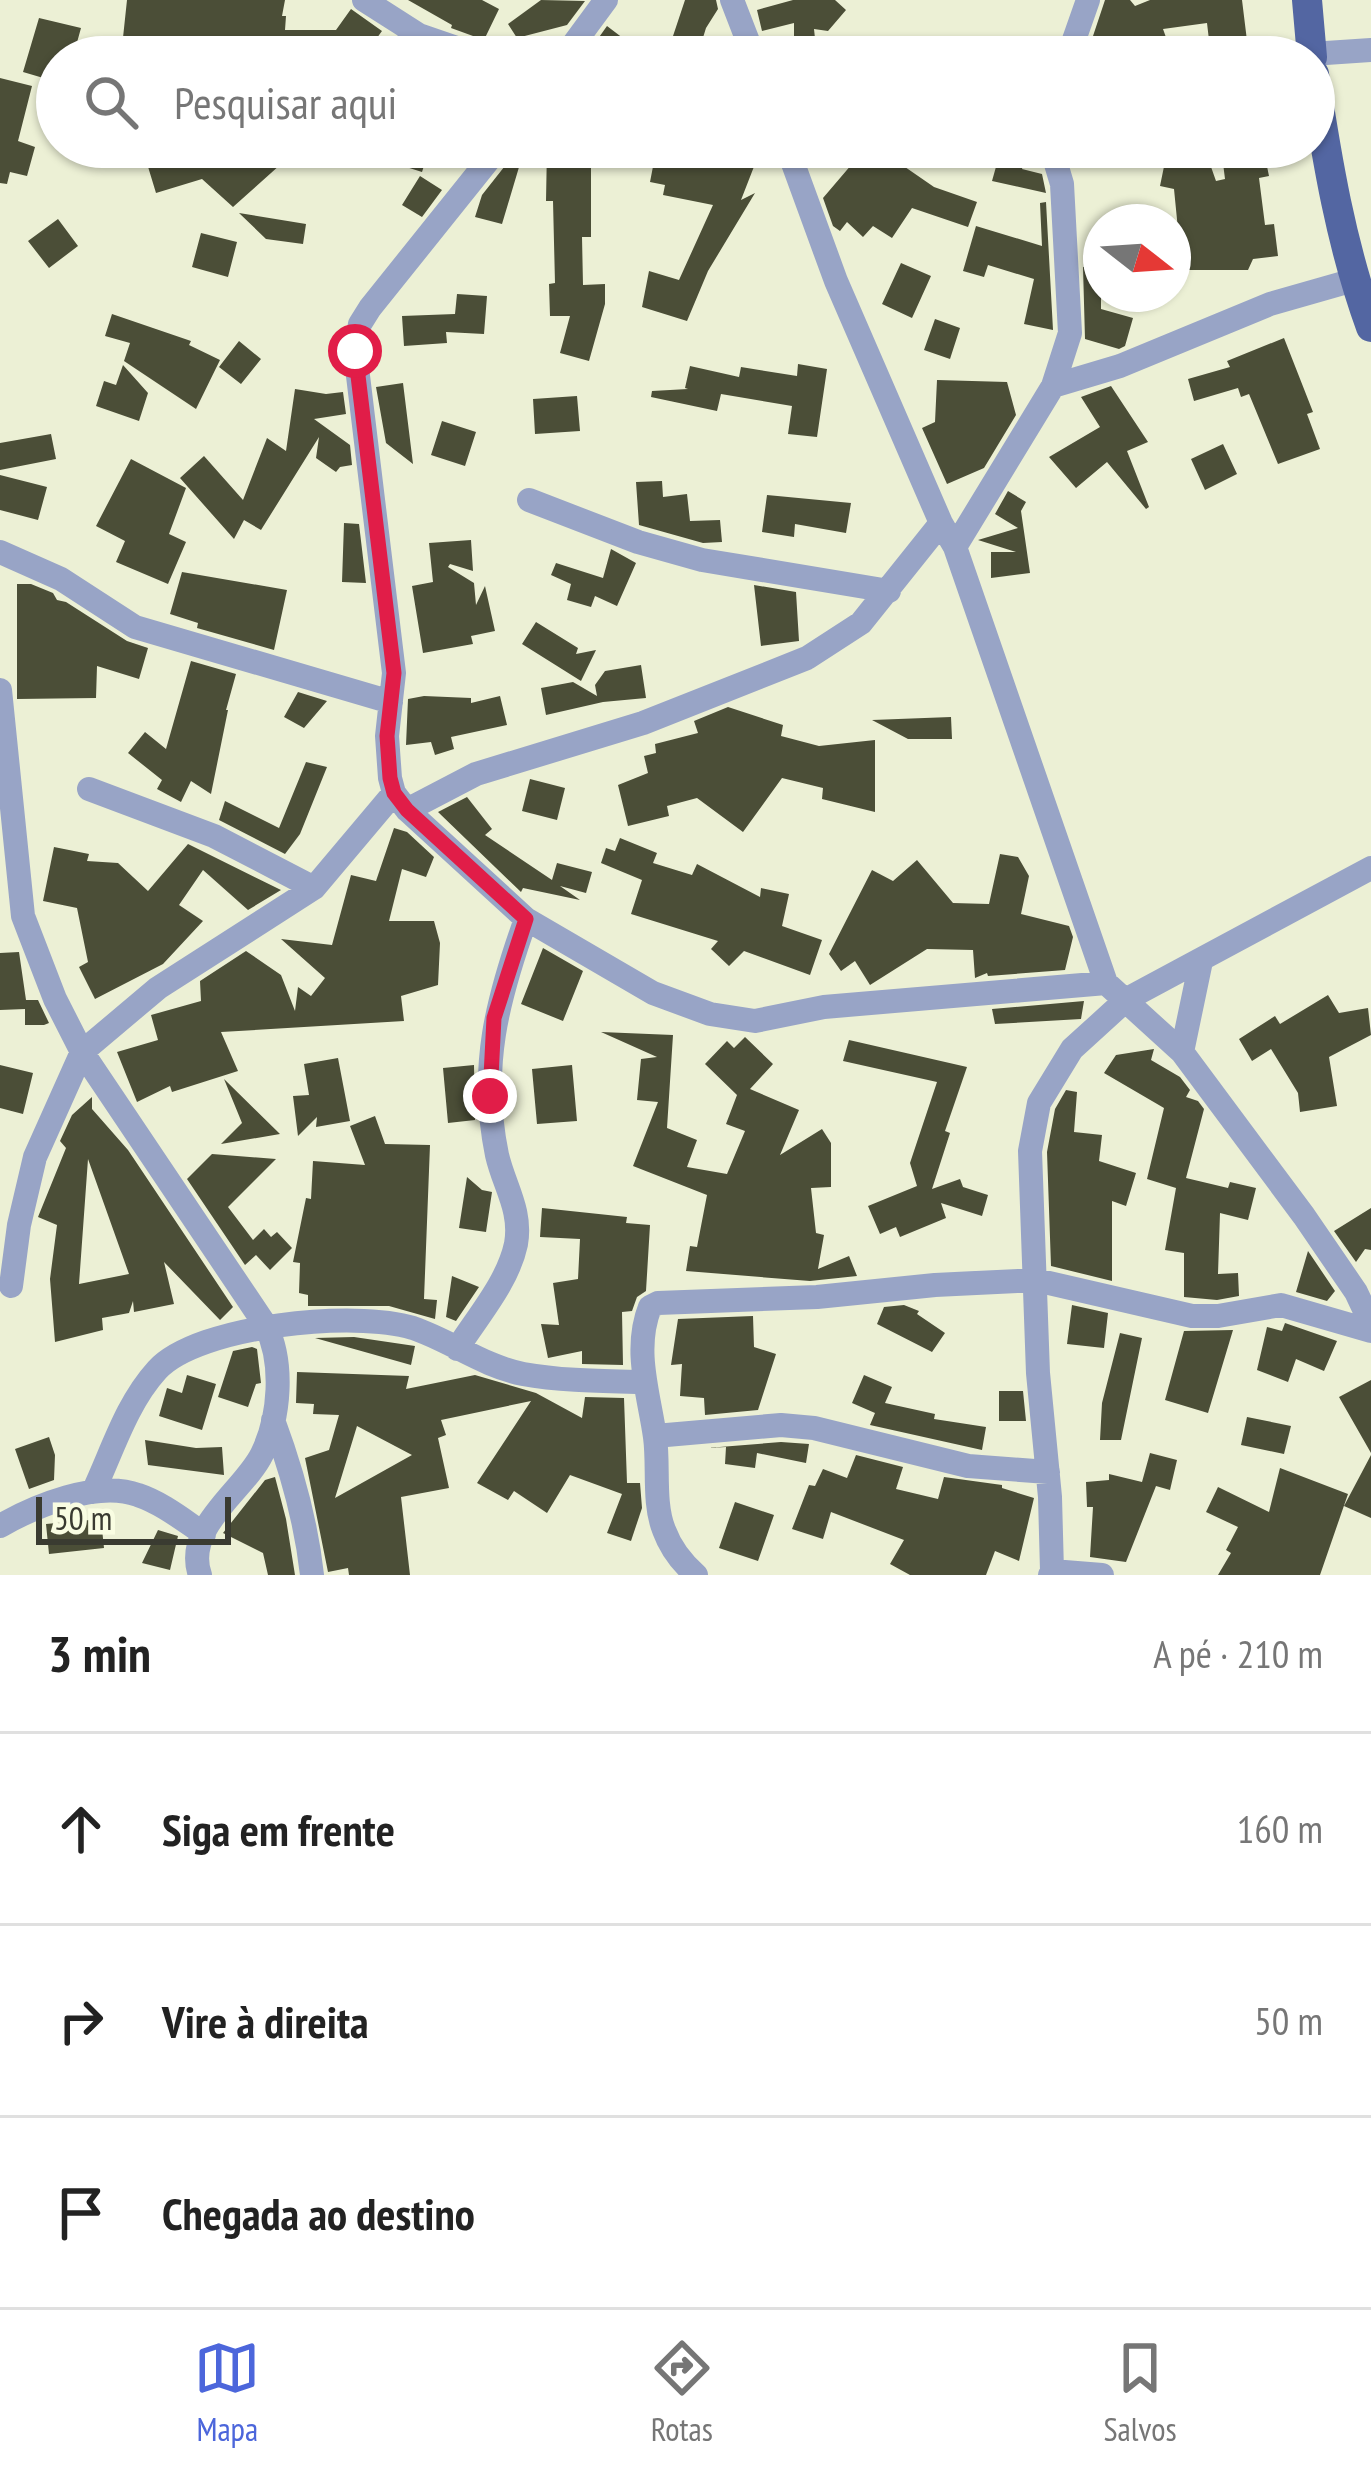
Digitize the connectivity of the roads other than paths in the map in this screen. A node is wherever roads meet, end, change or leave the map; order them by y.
1 (364, 0) edge
2 (606, 0) edge
3 (732, 0) edge
4 (1088, 0) edge
5 (1307, 0) edge
6 (419, 35) joint
7 (422, 36) edge
8 (579, 36) edge
9 (746, 36) edge
10 (1075, 36) edge
11 (1310, 36) edge
12 (1371, 50) edge
13 (1335, 57) edge
14 (483, 168) edge
15 (795, 168) edge
16 (1058, 168) edge
17 (1332, 168) edge
18 (1354, 280) junction
19 (1371, 327) edge
20 (1053, 386) junction
21 (529, 500) dead end
22 (941, 524) junction
23 (955, 547) junction
24 (0, 552) edge
25 (890, 591) junction
26 (0, 690) edge
27 (391, 702) junction
28 (89, 789) dead end
29 (400, 802) junction
30 (1371, 868) edge
31 (314, 888) junction
32 (12, 916) edge
33 (526, 919) junction
34 (1201, 961) junction
35 (1106, 983) junction
36 (1127, 999) junction
37 (82, 1052) junction
38 (1182, 1052) junction
39 (1036, 1280) junction
40 (11, 1286) dead end
41 (266, 1326) junction
42 (1371, 1328) edge
43 (458, 1348) junction
44 (643, 1382) junction
45 (273, 1420) junction
46 (655, 1436) junction
47 (1048, 1472) junction
48 (93, 1492) junction
49 (0, 1526) edge
50 (204, 1534) junction
51 (687, 1567) edge
52 (1051, 1573) edge
53 (200, 1575) edge
54 (311, 1575) edge
55 (654, 1575) edge
56 (1102, 1575) edge

1 - 6 street
2 - 8 street
3 - 9 street
4 - 10 street
5 - 11 main road
6 - 7 street
12 - 13 street
14 - 27 street
15 - 22 street
16 - 20 street
17 - 18 main road
18 - 19 main road
18 - 20 street
20 - 23 street
21 - 25 street
22 - 23 street
22 - 25 street
23 - 35 street
24 - 27 street
25 - 29 street
26 - 32 street
27 - 29 street
28 - 31 street
29 - 31 street
29 - 33 street
30 - 34 street
31 - 37 street
32 - 37 street
33 - 35 street
33 - 43 street
34 - 36 street
34 - 38 street
35 - 36 street
36 - 38 street
36 - 39 street
37 - 40 street
37 - 41 street
38 - 42 street
39 - 42 street
39 - 44 street
39 - 47 street
41 - 43 street
41 - 45 street
41 - 48 street
43 - 44 street
44 - 46 street
45 - 50 street
45 - 54 street
46 - 47 street
46 - 51 street
47 - 52 street
48 - 49 street
48 - 50 street
50 - 53 street
51 - 55 street
52 - 56 street

